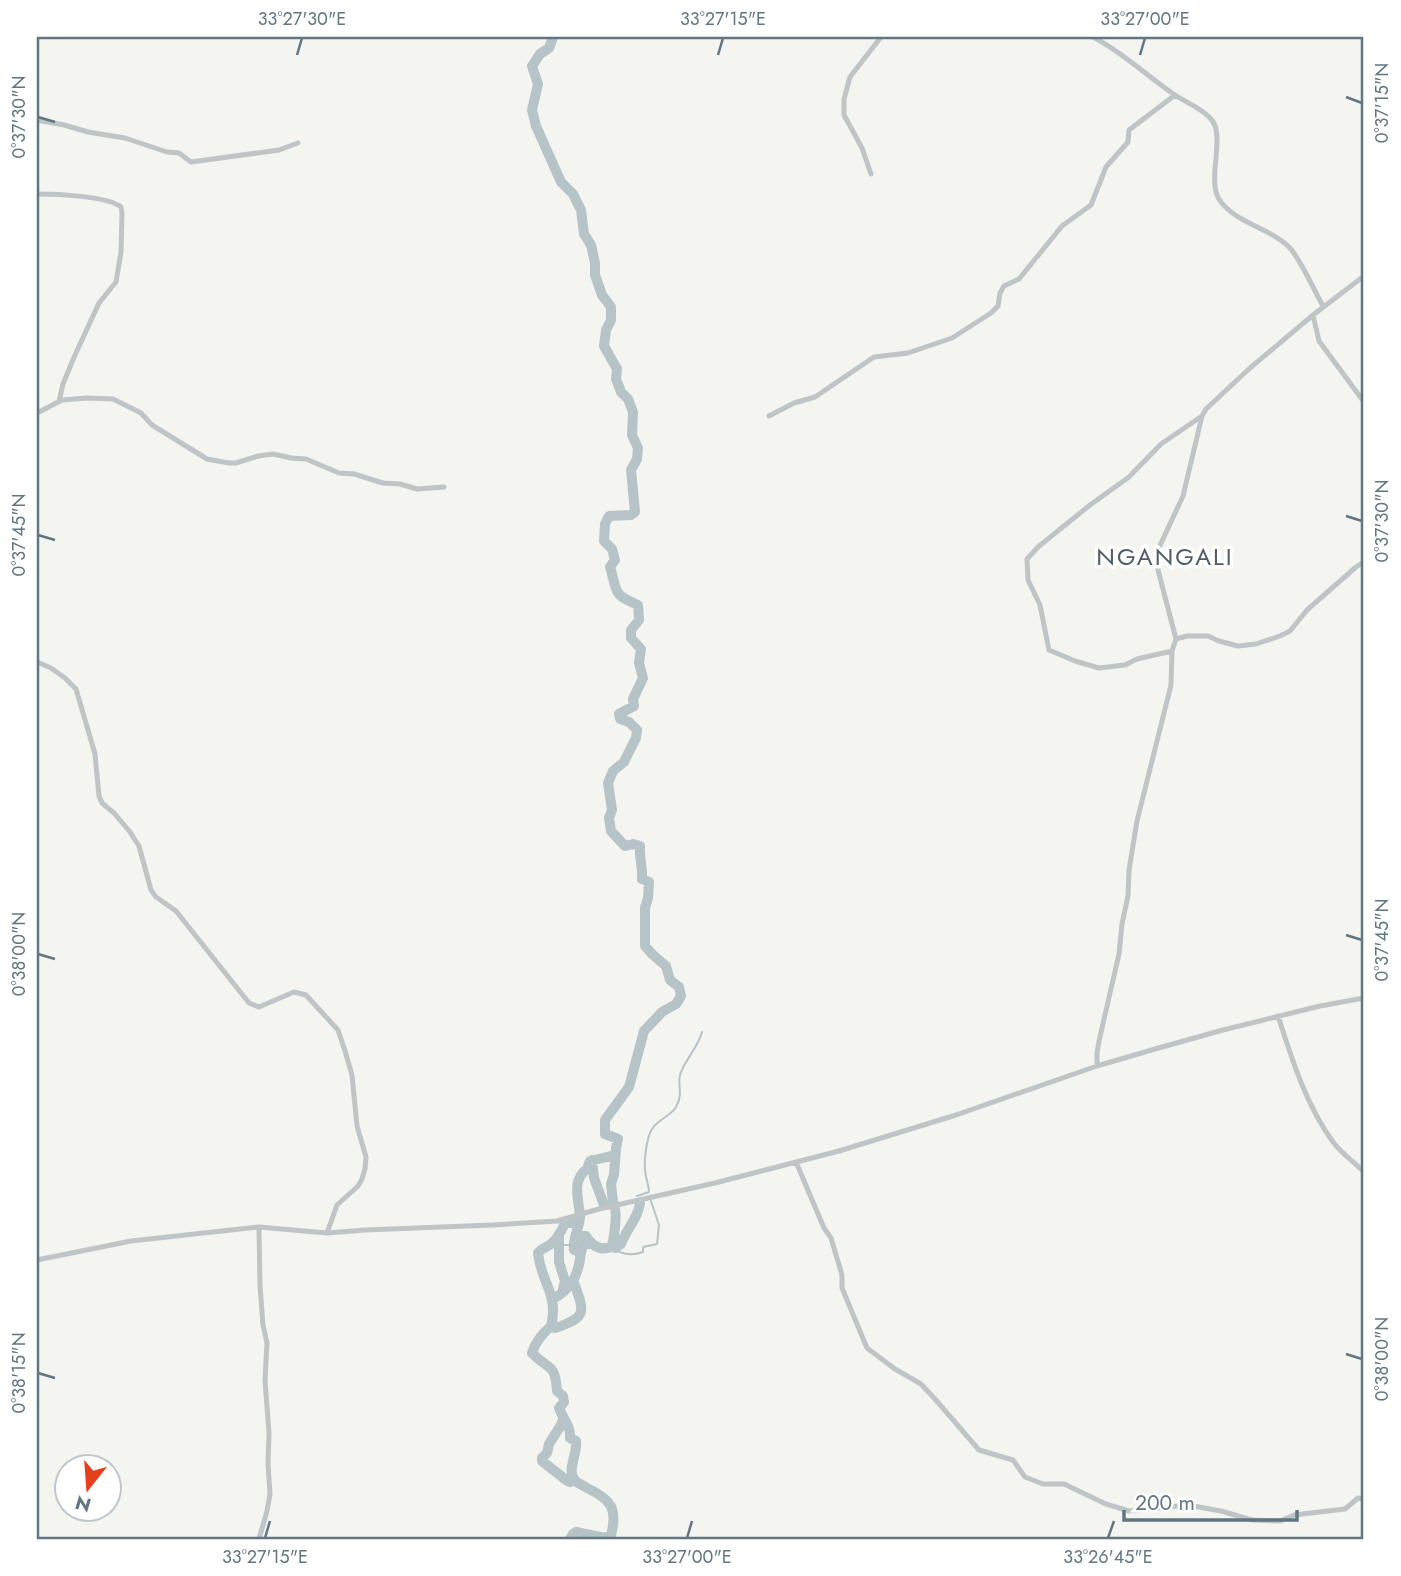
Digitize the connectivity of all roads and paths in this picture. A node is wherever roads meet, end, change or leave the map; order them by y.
1 (881, 37) edge
2 (1093, 37) edge
3 (1175, 95) junction
4 (37, 120) edge
5 (298, 143) dead end
6 (872, 174) dead end
7 (37, 194) edge
8 (1364, 276) edge
9 (1323, 306) junction
10 (1313, 315) junction
11 (59, 401) junction
12 (1364, 402) edge
13 (37, 413) edge
14 (769, 416) dead end
15 (1202, 416) junction
16 (444, 487) dead end
17 (1364, 562) edge
18 (1176, 639) junction
19 (1172, 651) junction
20 (37, 662) edge
21 (1364, 998) edge
22 (1278, 1016) junction
23 (1097, 1066) junction
24 (796, 1162) junction
25 (1364, 1172) edge
26 (259, 1227) junction
27 (327, 1233) junction
28 (37, 1260) edge
29 (1364, 1499) edge
30 (259, 1539) edge

1 - 6 street
2 - 3 street
3 - 9 street
3 - 14 street
4 - 5 street
7 - 11 street
8 - 9 street
9 - 10 street
10 - 12 street
10 - 15 street
11 - 13 street
11 - 16 street
15 - 18 street
15 - 19 street
17 - 18 street
18 - 19 street
19 - 23 street
20 - 27 street
21 - 22 street
22 - 23 street
22 - 25 street
23 - 24 street
24 - 27 street
24 - 29 street
26 - 27 street
26 - 28 street
26 - 30 street

